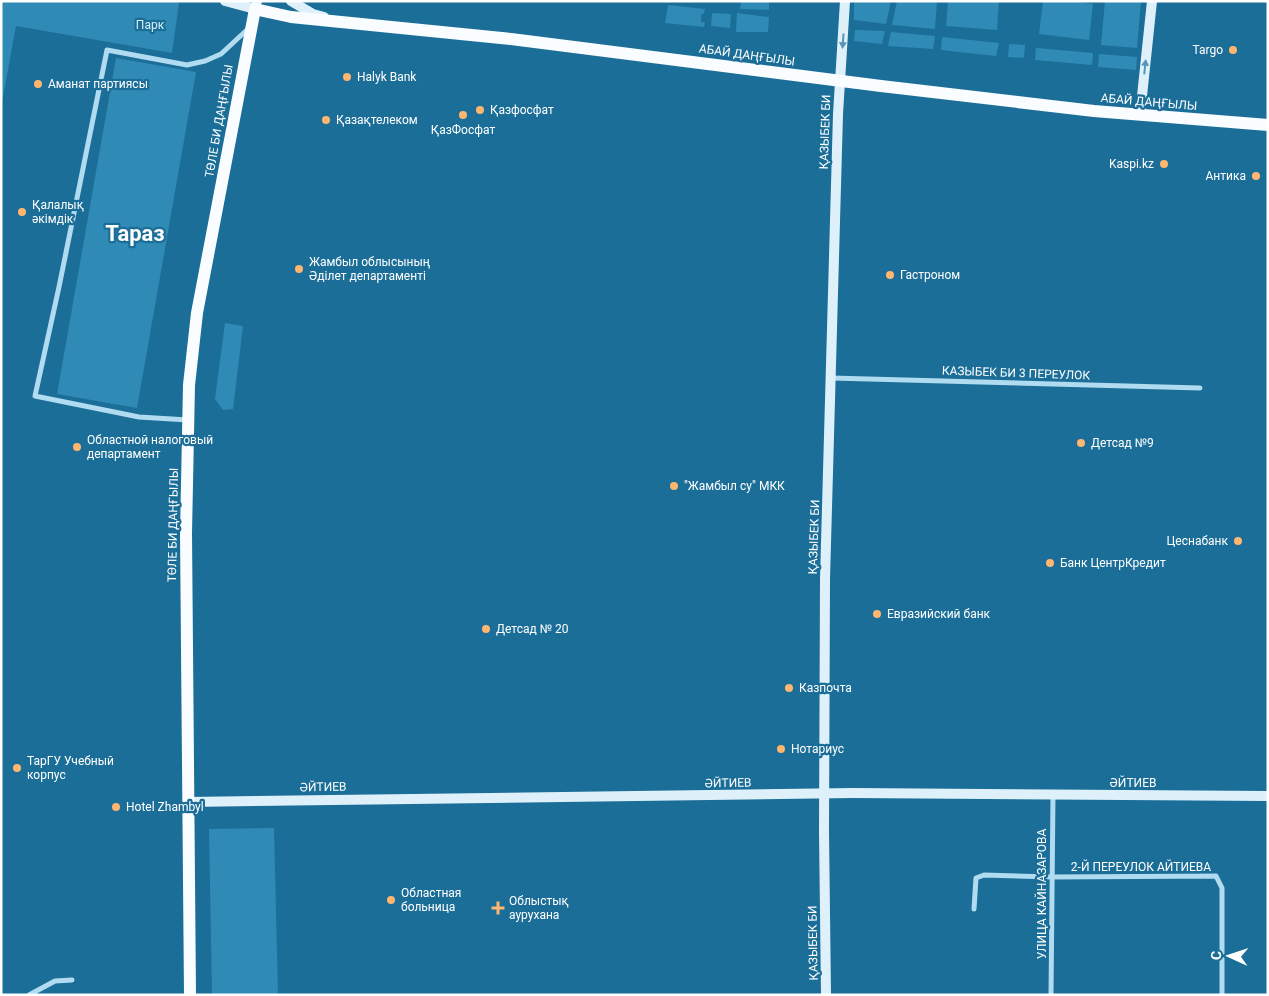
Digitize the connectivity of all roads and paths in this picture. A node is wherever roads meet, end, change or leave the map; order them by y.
1 (225, 1) edge
2 (291, 1) edge
3 (845, 1) edge
4 (1152, 1) edge
5 (256, 5) edge
6 (337, 21) junction
7 (251, 26) junction
8 (840, 80) junction
9 (1140, 116) junction
10 (1268, 125) edge
11 (831, 378) junction
12 (1200, 388) dead end
13 (189, 420) junction
14 (824, 794) junction
15 (1052, 794) junction
16 (1268, 796) edge
17 (188, 802) junction
18 (1052, 877) junction
19 (974, 909) dead end
20 (72, 980) dead end
21 (29, 995) edge
22 (190, 995) edge
23 (826, 995) edge
24 (1051, 995) edge
25 (1222, 995) edge

1 - 5 street, АБАЙ ДАҢҒЫЛЫ
2 - 6 street
3 -> 8 street, ҚАЗЫБЕК БИ
9 -> 4 street
5 - 6 main road, АБАЙ ДАҢҒЫЛЫ
5 - 7 main road, ТӨЛЕ БИ ДАҢҒЫЛЫ
6 - 8 main road, АБАЙ ДАҢҒЫЛЫ
7 - 13 main road, ТӨЛЕ БИ ДАҢҒЫЛЫ
7 - 13 street
8 - 9 main road, АБАЙ ДАҢҒЫЛЫ
8 - 11 street, ҚАЗЫБЕК БИ
9 - 10 main road, АБАЙ ДАҢҒЫЛЫ
11 - 12 street, КАЗЫБЕК БИ 3 ПЕРЕУЛОК
11 - 14 street, ҚАЗЫБЕК БИ
13 - 17 main road, ТӨЛЕ БИ ДАҢҒЫЛЫ
14 - 15 street, ӘЙТИЕВ
14 - 17 street, ӘЙТИЕВ
14 - 23 street, ҚАЗЫБЕК БИ
15 - 16 street, ӘЙТИЕВ
15 - 18 street, УЛИЦА КАЙНАЗАРОВА
17 - 22 main road, ТӨЛЕ БИ ДАҢҒЫЛЫ
18 - 19 street, 2-Й ПЕРЕУЛОК АЙТИЕВА
18 - 24 street, УЛИЦА КАЙНАЗАРОВА
18 - 25 street, 2-Й ПЕРЕУЛОК АЙТИЕВА
20 - 21 street

